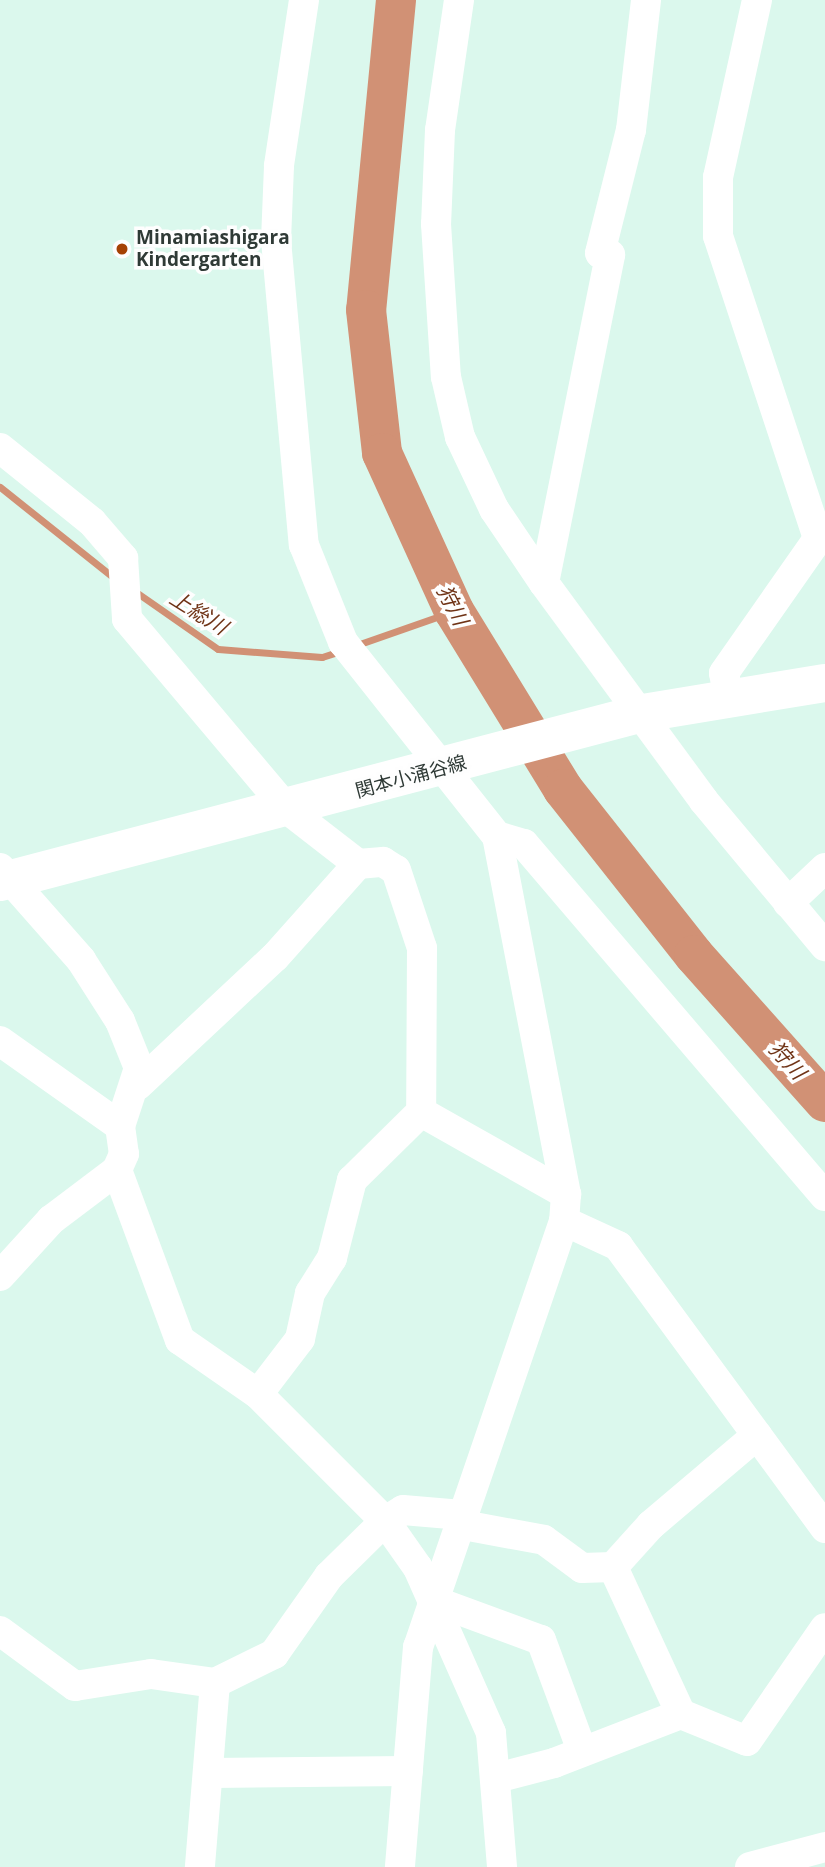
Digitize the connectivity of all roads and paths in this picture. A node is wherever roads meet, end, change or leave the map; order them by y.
1 (304, 0) edge
2 (459, 0) edge
3 (646, 0) edge
4 (757, 0) edge
5 (0, 449) edge
6 (822, 534) edge
7 (544, 583) junction
8 (825, 683) edge
9 (728, 694) junction
10 (637, 715) junction
11 (462, 764) junction
12 (287, 809) junction
13 (497, 836) junction
14 (358, 864) junction
15 (825, 868) edge
16 (4, 877) edge
17 (788, 903) junction
18 (825, 946) edge
19 (0, 1041) edge
20 (138, 1085) junction
21 (421, 1112) junction
22 (120, 1126) junction
23 (117, 1170) junction
24 (825, 1196) edge
25 (565, 1207) junction
26 (0, 1276) edge
27 (258, 1394) junction
28 (757, 1435) junction
29 (460, 1519) junction
30 (385, 1521) junction
31 (825, 1528) edge
32 (613, 1567) junction
33 (432, 1600) junction
34 (825, 1628) edge
35 (0, 1631) edge
36 (215, 1683) junction
37 (681, 1714) junction
38 (582, 1751) junction
39 (408, 1771) junction
40 (212, 1773) junction
41 (497, 1778) junction
42 (825, 1847) edge
43 (788, 1862) edge
44 (200, 1867) edge
45 (400, 1867) edge
46 (502, 1867) edge
47 (750, 1867) edge

1 - 11 street
2 - 7 street
3 - 7 street
4 - 6 street
5 - 12 street
6 - 9 street
7 - 10 street
8 - 9 main road, 関本小涌谷線
9 - 10 main road, 関本小涌谷線
10 - 11 main road, 関本小涌谷線
10 - 17 street
11 - 12 main road, 関本小涌谷線
11 - 13 street
12 - 14 street
12 - 16 main road, 関本小涌谷線
13 - 24 street
13 - 25 street
14 - 20 street
14 - 21 street
15 - 17 street
16 - 20 street
17 - 18 street
19 - 22 street
20 - 22 street
21 - 25 street
21 - 27 street
22 - 23 street
23 - 26 street
23 - 27 street
25 - 28 street
25 - 29 street
27 - 30 street
28 - 31 street
28 - 32 street
29 - 30 street
29 - 32 street
29 - 33 street
30 - 33 street
30 - 36 street
32 - 37 street
33 - 38 street
33 - 39 street
33 - 41 street
34 - 37 street
35 - 36 street
36 - 40 street
37 - 38 street
38 - 41 street
39 - 40 street
39 - 45 street
40 - 44 street
41 - 46 street
42 - 43 street
43 - 47 street

